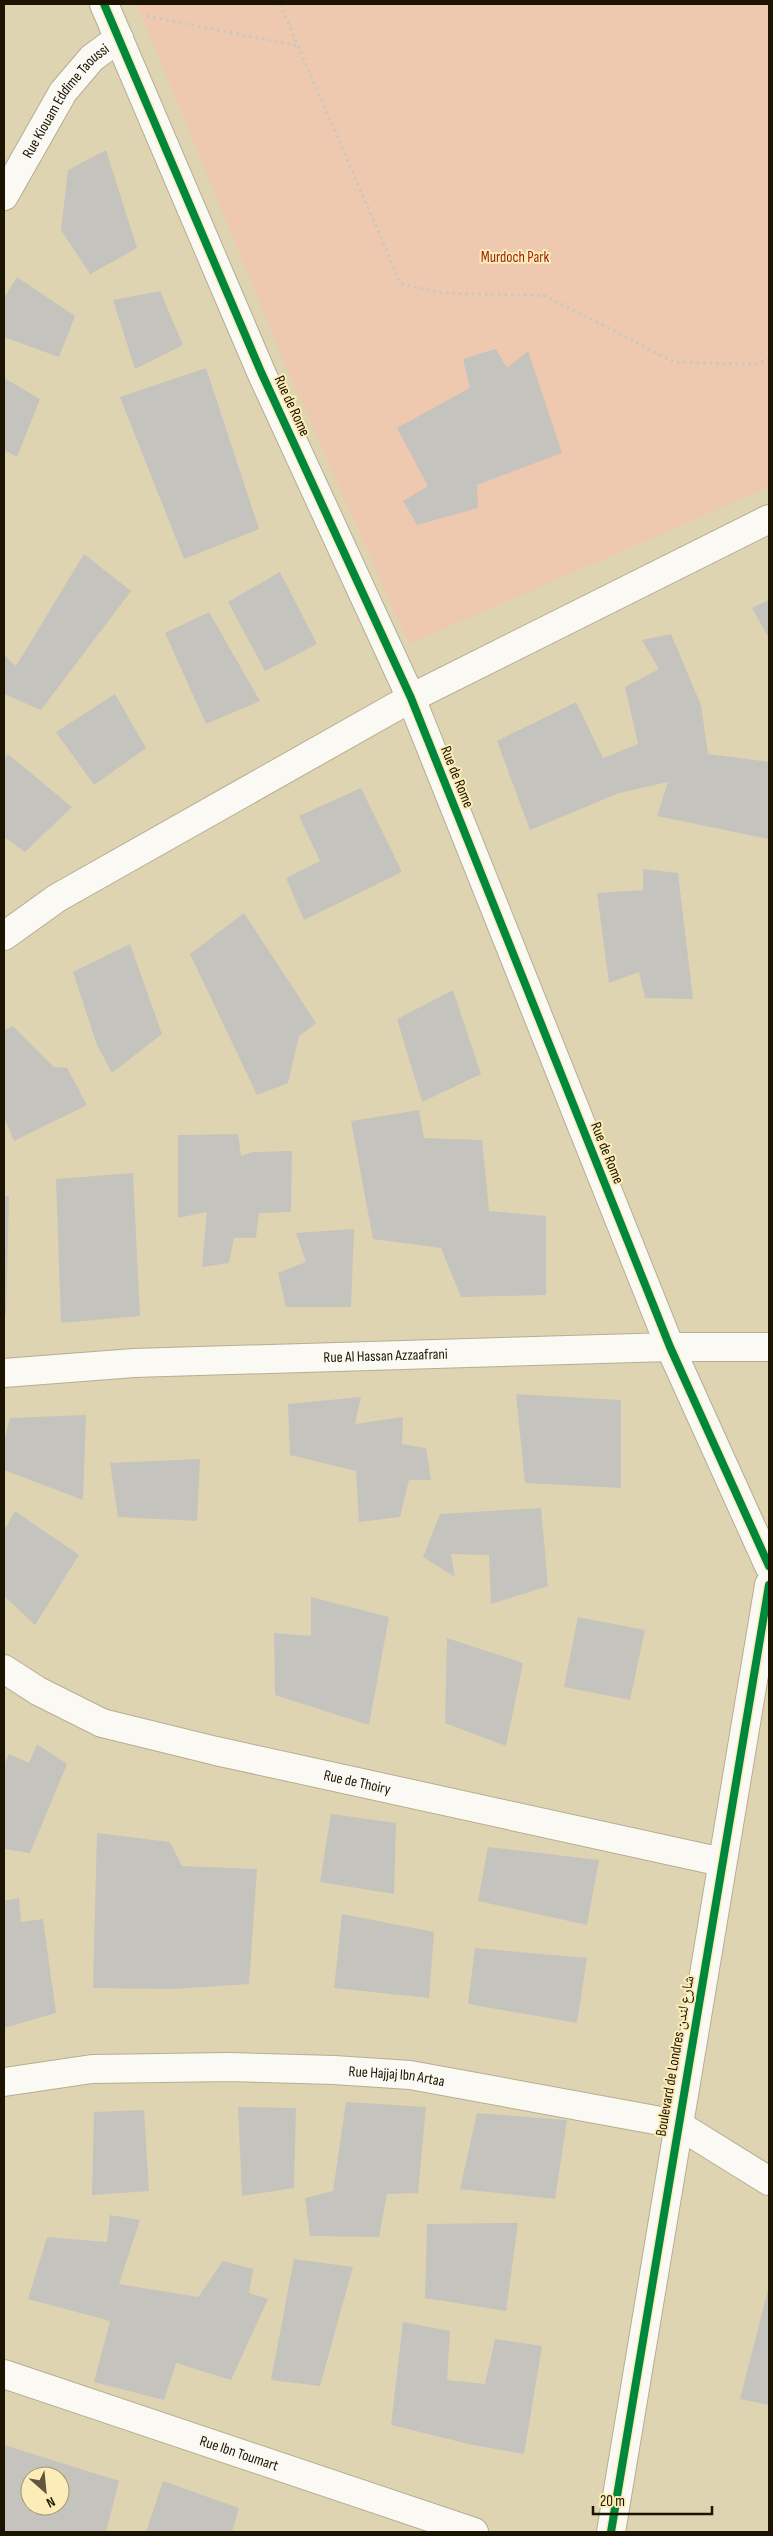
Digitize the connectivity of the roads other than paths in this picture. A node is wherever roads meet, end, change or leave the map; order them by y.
1 (105, 5) edge
2 (119, 38) junction
3 (4, 196) edge
4 (769, 519) edge
5 (410, 698) junction
6 (4, 936) edge
7 (670, 1347) junction
8 (769, 1347) edge
9 (4, 1373) edge
10 (769, 1566) edge
11 (769, 1585) edge
12 (4, 1669) edge
13 (722, 1862) junction
14 (4, 2082) edge
15 (678, 2124) junction
16 (769, 2181) edge
17 (4, 2374) edge
18 (474, 2532) edge
19 (611, 2532) edge

1 - 2 street, Rue de Rome
2 - 3 street, Rue Kiouam Eddime Taoussi
2 - 5 street, Rue de Rome
4 - 5 street
5 - 6 street
5 - 7 street, Rue de Rome
7 - 8 street, Rue Al Hassan Azzaafrani
7 - 9 street, Rue Al Hassan Azzaafrani
7 - 10 street, Rue de Rome
11 - 13 street, Boulevard de Londres شارع لندن
12 - 13 street, Rue de Thoiry
13 - 15 street, Boulevard de Londres شارع لندن
14 - 15 street, Rue Hajjaj Ibn Artaa
15 - 16 street, Rue Hajjaj Ibn Artaa
15 - 19 street, Boulevard de Londres شارع لندن
17 - 18 street, Rue Ibn Toumart

